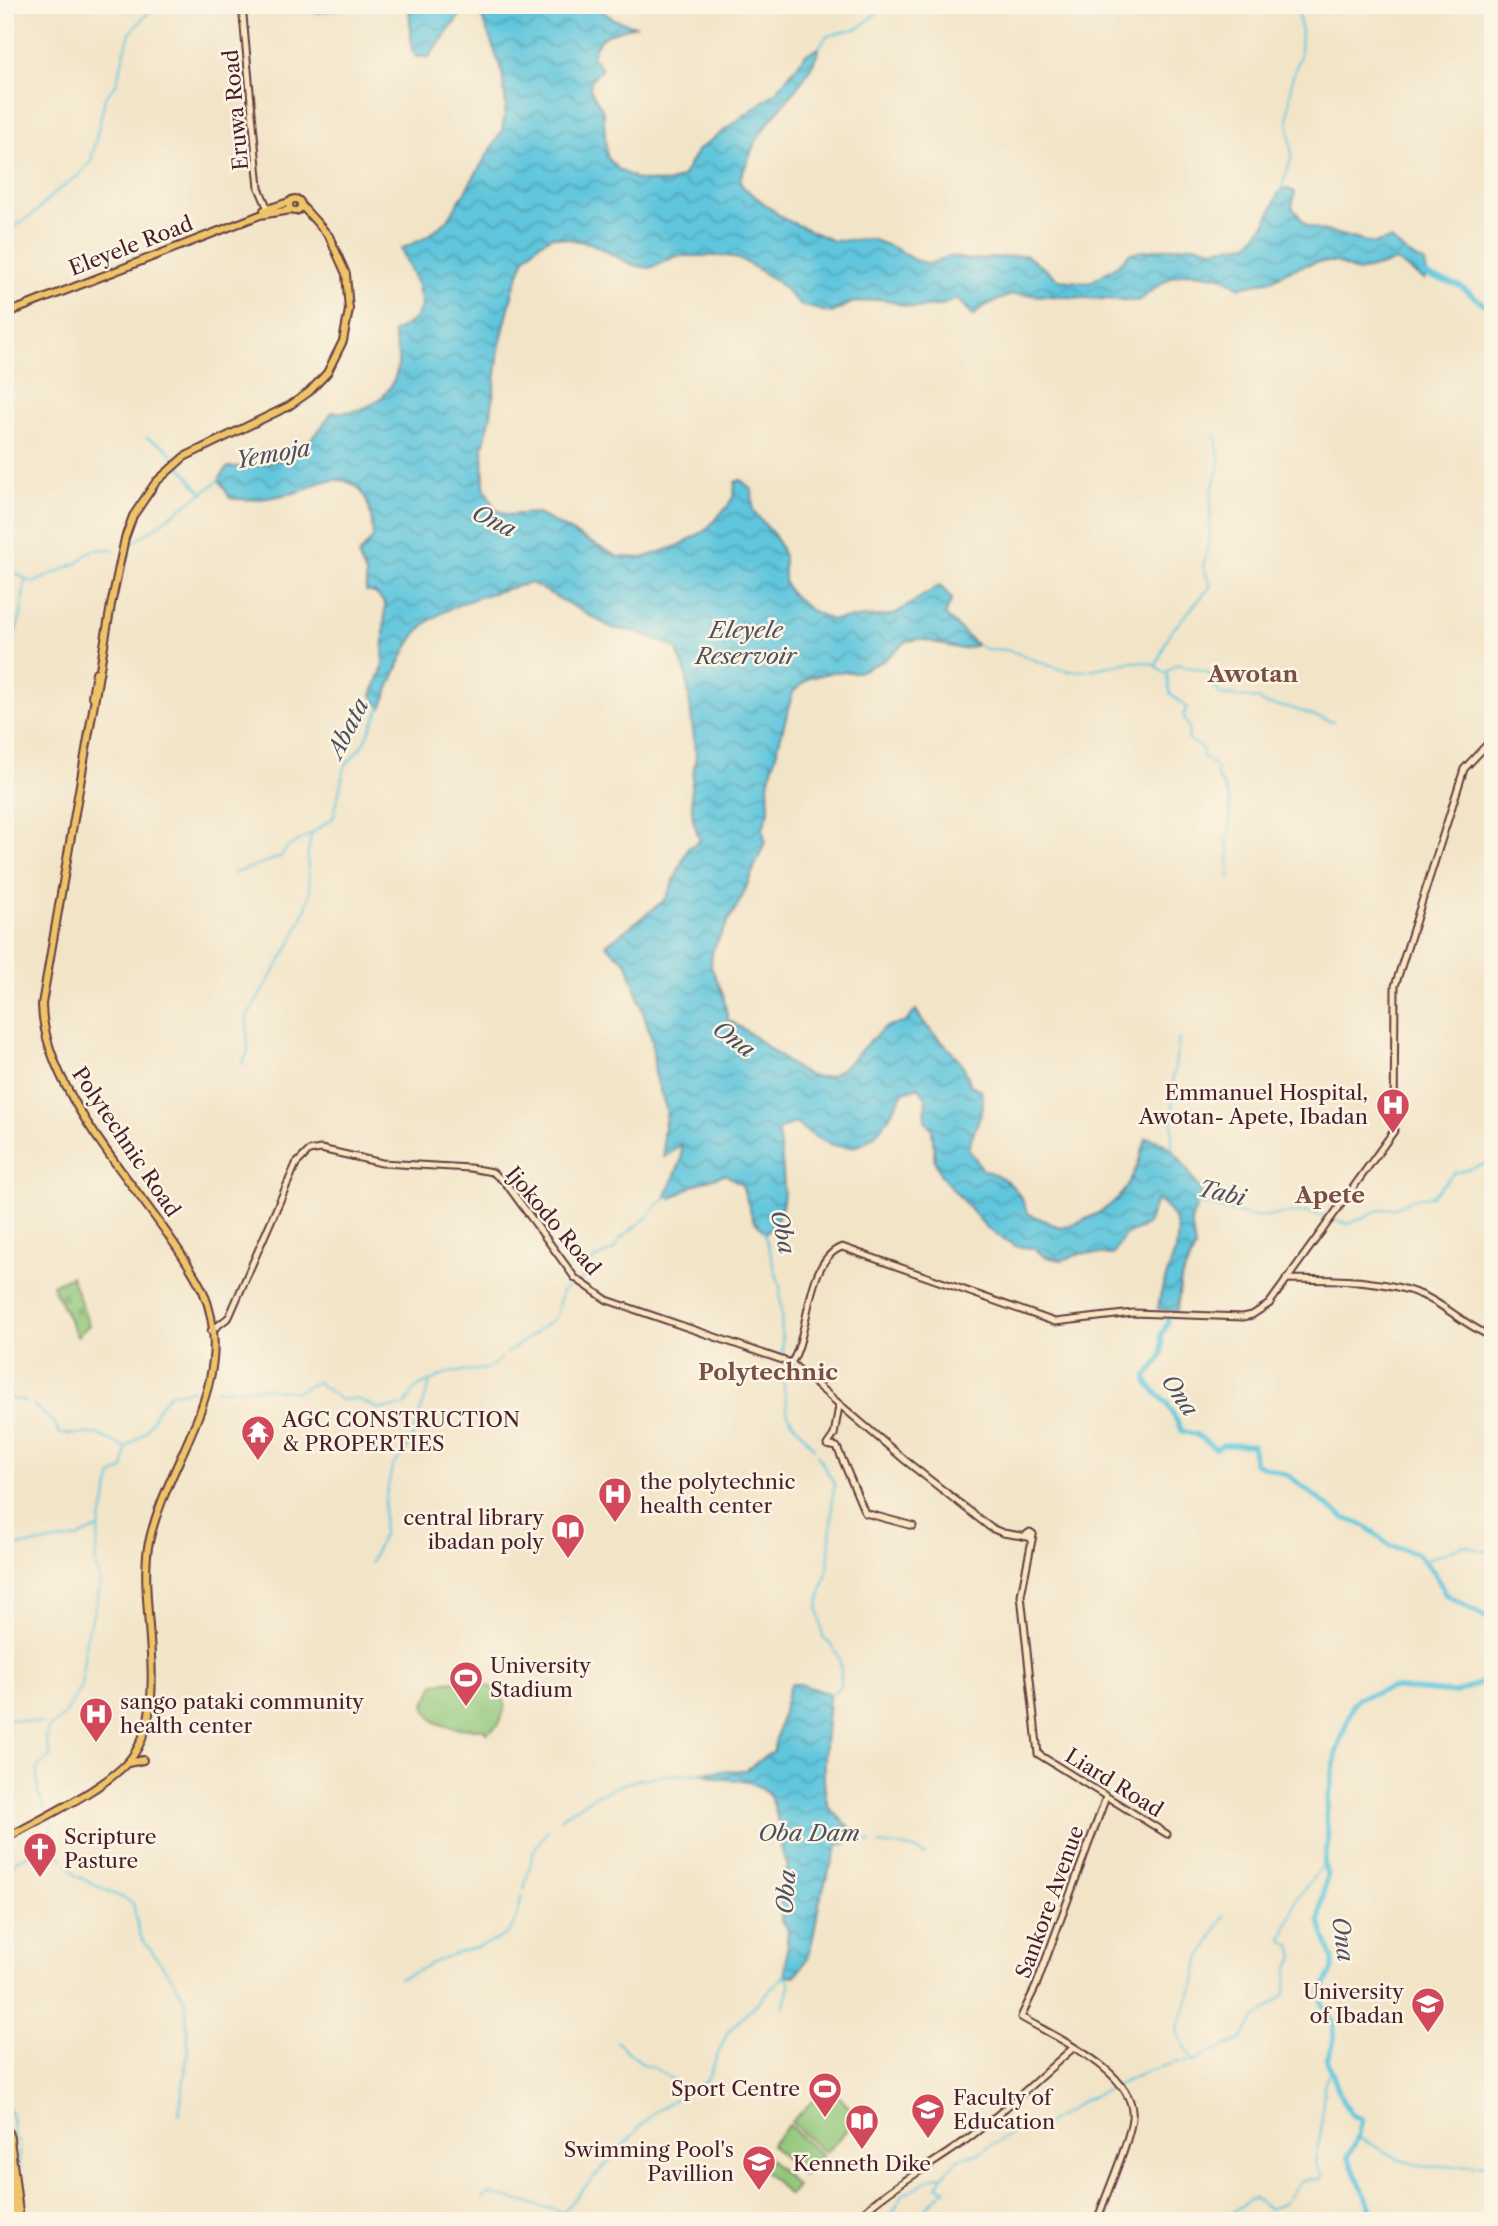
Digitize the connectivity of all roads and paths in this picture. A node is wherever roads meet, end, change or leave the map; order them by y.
1 (242, 5) edge
2 (295, 207) joint
3 (269, 211) junction
4 (5, 312) edge
5 (1493, 738) edge
6 (1286, 1279) junction
7 (214, 1328) junction
8 (1493, 1337) edge
9 (791, 1363) junction
10 (839, 1406) junction
11 (913, 1526) dead end
12 (147, 1657) junction
13 (141, 1745) junction
14 (130, 1757) junction
15 (1106, 1797) junction
16 (1167, 1834) dead end
17 (5, 1838) edge
18 (1072, 2049) junction
19 (5, 2122) edge
20 (5, 2137) edge
21 (17, 2221) edge
22 (854, 2221) edge
23 (1097, 2221) edge

1 - 3 main road, Eruwa Road
2 - 3 main road, Eleyele Road
2 - 7 main road, Polytechnic Road
3 - 4 main road, Eleyele Road
5 - 6 main road
6 - 8 main road
6 - 9 main road
7 - 9 main road, Ijokodo Road
7 - 12 main road, Polytechnic Road
9 - 10 main road
10 - 11 main road
10 - 15 main road, Liard Road
12 - 13 main road, Polytechnic Road
12 - 14 main road, Polytechnic Road
13 - 14 main road, Polytechnic Road
13 - 14 main road
14 - 17 main road, Polytechnic Road
15 - 16 main road, Liard Road
15 - 18 main road, Sankore Avenue
18 - 22 main road
18 - 23 main road
19 - 21 main road
20 - 21 main road

